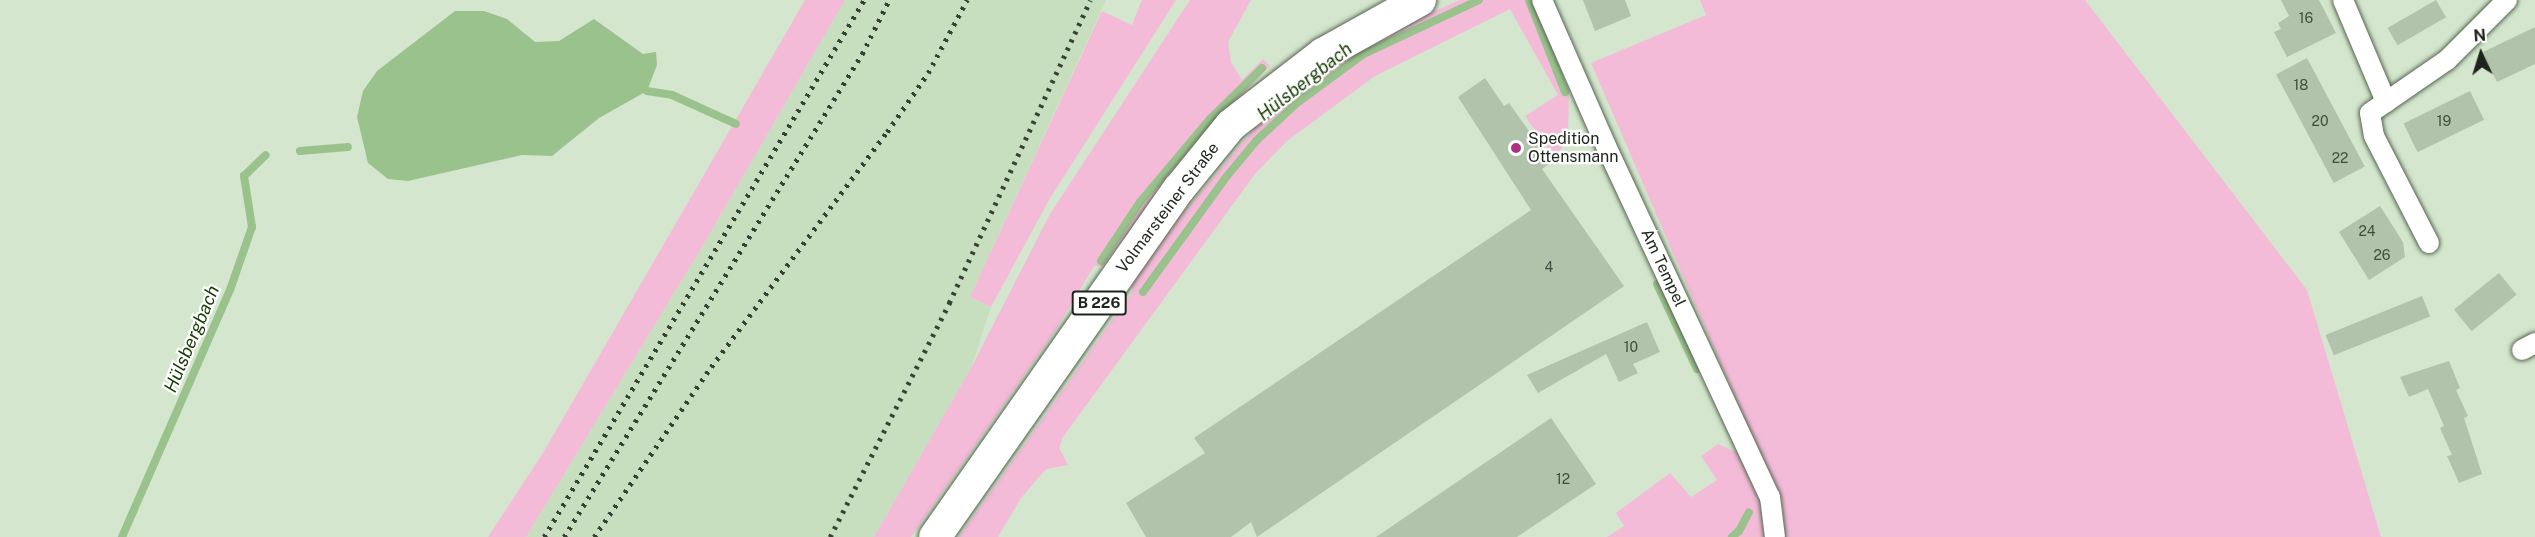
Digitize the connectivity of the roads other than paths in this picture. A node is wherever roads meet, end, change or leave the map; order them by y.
1 (1420, 0) edge
2 (1542, 0) edge
3 (2343, 0) edge
4 (2507, 0) edge
5 (2386, 102) junction
6 (2429, 243) dead end
7 (934, 537) edge
8 (1775, 537) edge

1 - 7 main road, Volmarsteiner Straße / B 226
2 - 8 street, Am Tempel
3 - 5 street
4 - 5 street
5 - 6 street

